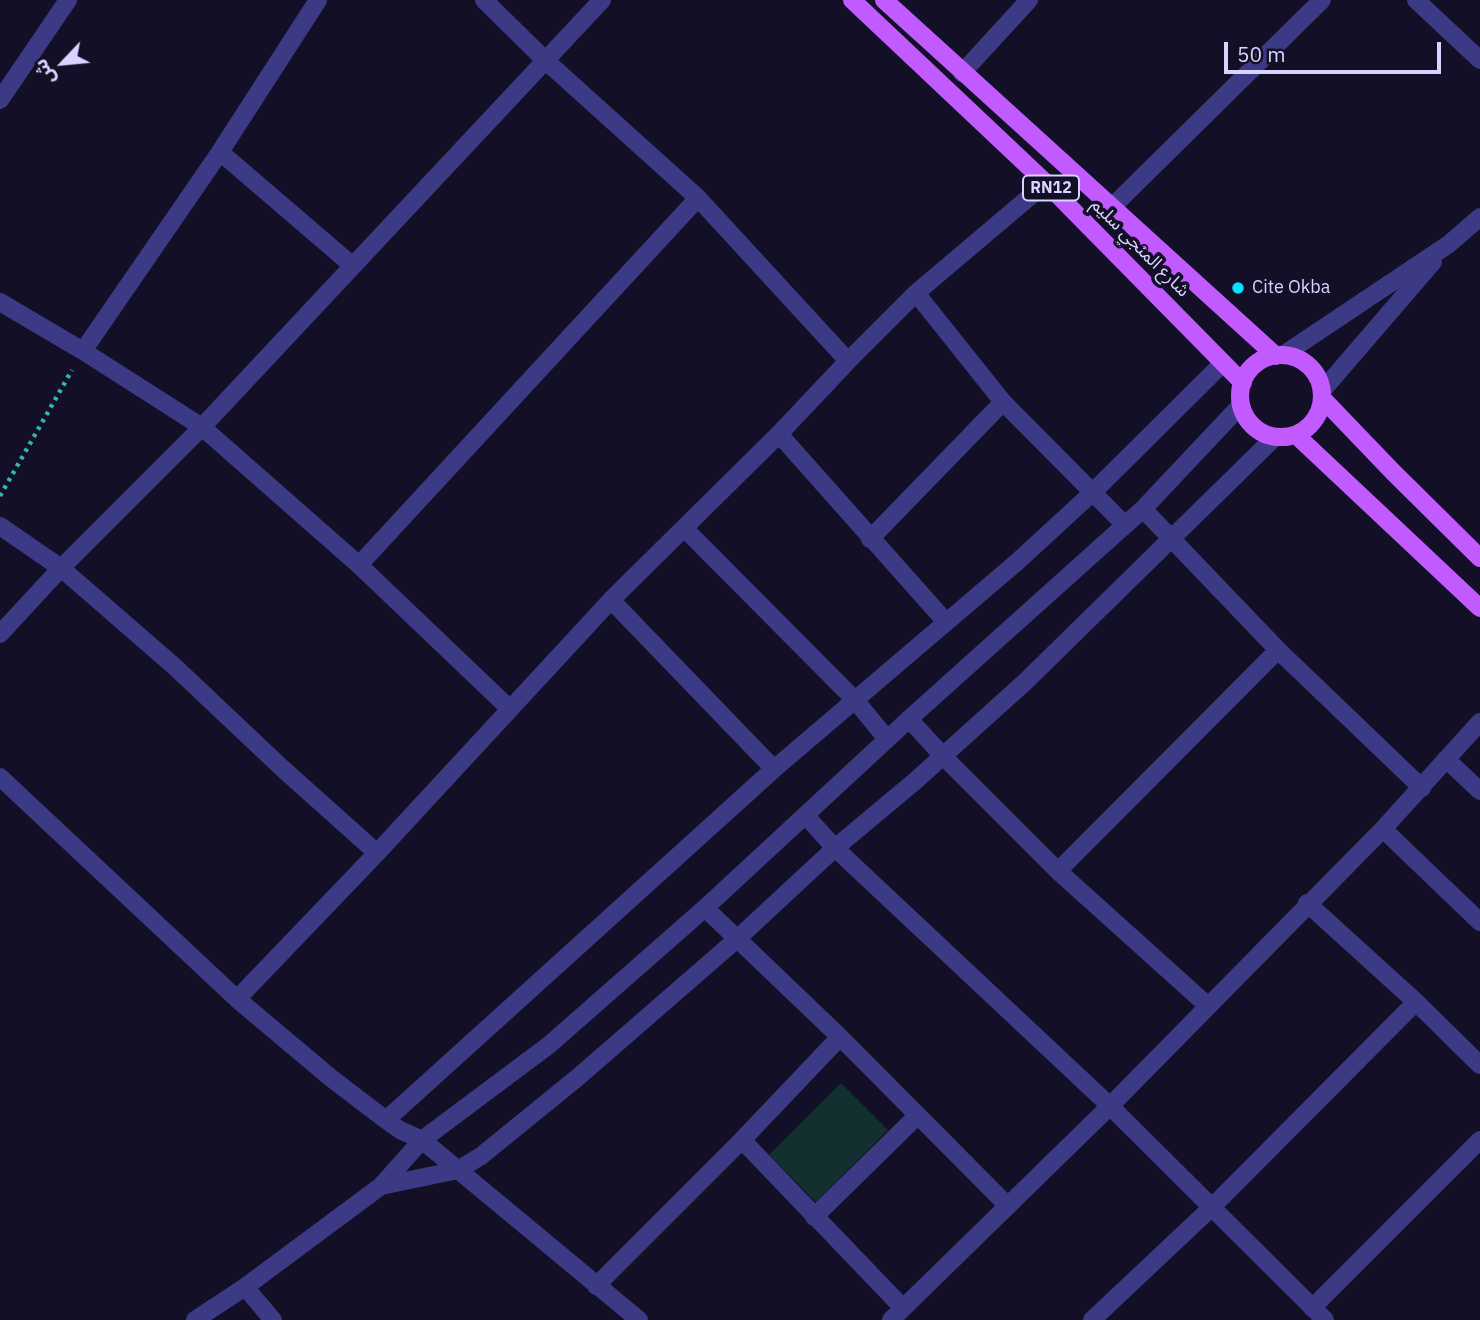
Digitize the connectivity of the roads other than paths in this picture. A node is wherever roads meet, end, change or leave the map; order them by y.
1 (68, 0) edge
2 (318, 0) edge
3 (484, 0) edge
4 (603, 0) edge
5 (852, 0) edge
6 (884, 0) edge
7 (1029, 0) edge
8 (1322, 0) edge
9 (1416, 0) edge
10 (1480, 60) edge
11 (546, 61) junction
12 (962, 73) junction
13 (6, 82) edge
14 (0, 100) edge
15 (220, 152) junction
16 (1046, 183) junction
17 (698, 198) junction
18 (1112, 207) junction
19 (1480, 217) edge
20 (1449, 244) junction
21 (353, 266) junction
22 (916, 293) junction
23 (0, 303) edge
24 (82, 351) junction
25 (1280, 356) junction
26 (848, 361) junction
27 (1223, 363) junction
28 (1243, 383) junction
29 (1322, 394) junction
30 (1003, 402) junction
31 (1241, 405) junction
32 (202, 427) junction
33 (779, 434) junction
34 (1296, 435) junction
35 (1275, 438) junction
36 (1092, 493) junction
37 (1143, 509) junction
38 (1125, 525) junction
39 (0, 526) edge
40 (684, 528) junction
41 (870, 538) junction
42 (1171, 539) junction
43 (1478, 554) edge
44 (359, 565) junction
45 (61, 568) junction
46 (611, 600) junction
47 (1480, 608) edge
48 (946, 622) junction
49 (0, 634) edge
50 (1278, 650) junction
51 (855, 700) junction
52 (510, 709) junction
53 (909, 719) junction
54 (1480, 722) edge
55 (887, 739) junction
56 (942, 755) junction
57 (1446, 760) junction
58 (774, 769) junction
59 (0, 778) edge
60 (1422, 788) junction
61 (1480, 791) edge
62 (806, 816) junction
63 (1383, 829) junction
64 (835, 848) junction
65 (377, 853) junction
66 (1058, 871) junction
67 (1307, 903) junction
68 (705, 908) junction
69 (1480, 922) edge
70 (737, 939) junction
71 (237, 999) junction
72 (1416, 1003) junction
73 (1208, 1006) junction
74 (840, 1037) junction
75 (1480, 1065) edge
76 (1110, 1106) junction
77 (917, 1115) junction
78 (386, 1119) junction
79 (422, 1140) junction
80 (742, 1140) junction
81 (1480, 1140) edge
82 (458, 1170) junction
83 (381, 1186) junction
84 (1008, 1206) junction
85 (1212, 1207) junction
86 (814, 1217) junction
87 (596, 1286) junction
88 (245, 1287) junction
89 (1105, 1307) junction
90 (897, 1314) edge
91 (1318, 1314) edge
92 (195, 1320) edge
93 (273, 1320) edge
94 (639, 1320) edge
95 (1092, 1320) edge
96 (1119, 1320) edge

1 - 13 street
2 - 15 street
3 - 11 street
4 - 11 street
5 - 16 main road, شارع المنجي سليم / RN12
6 - 12 main road, شارع المنجي سليم / RN12
7 - 12 street
8 - 18 street
9 - 10 street
11 - 17 street
11 - 21 street
12 - 18 main road, شارع المنجي سليم / RN12
13 - 14 street
15 - 21 street
15 - 24 street
16 - 22 street
16 - 27 main road, شارع المنجي سليم / RN12
17 - 26 street
17 - 44 street
18 - 25 main road, شارع المنجي سليم / RN12
19 - 20 street
20 - 25 street
20 - 29 street
21 - 32 street
22 - 26 street
22 - 30 street
23 - 24 street
24 - 32 street
25 - 28 main road
25 - 29 main road, RN12
26 - 33 street
27 - 28 main road, شارع المنجي سليم / RN12
27 - 36 street
28 - 31 main road
29 - 34 main road
29 - 43 main road, RN12
30 - 36 street
30 - 41 street
31 - 35 main road
31 - 37 street
32 - 44 street
32 - 45 street
33 - 40 street
33 - 41 street
34 - 35 main road
34 - 47 main road
35 - 42 street
36 - 38 street
36 - 48 street
37 - 38 street
37 - 42 street
38 - 53 street
39 - 45 street
40 - 46 street
40 - 51 street
41 - 48 street
42 - 50 street
42 - 56 street
44 - 52 street
45 - 49 street
45 - 65 street
46 - 52 street
46 - 58 street
48 - 51 street
50 - 60 street
50 - 66 street
51 - 55 street
51 - 58 street
52 - 65 street
53 - 55 street
53 - 56 street
54 - 57 street
55 - 62 street
56 - 64 street
56 - 66 street
57 - 60 street
57 - 61 street
58 - 78 street
59 - 71 street
60 - 63 street
62 - 64 street
62 - 68 street
63 - 67 street
63 - 69 street
64 - 70 street
64 - 76 street
65 - 71 street
66 - 73 street
67 - 72 street
67 - 73 street
68 - 70 street
68 - 79 street
70 - 74 street
70 - 82 street
71 - 78 street
72 - 75 street
72 - 85 street
73 - 76 street
74 - 77 street
74 - 80 street
76 - 84 street
76 - 85 street
77 - 84 street
77 - 86 street
78 - 79 street
79 - 82 street
79 - 83 street
80 - 86 street
80 - 87 street
81 - 91 street
82 - 83 street
82 - 87 street
83 - 88 street
84 - 90 street
85 - 89 street
85 - 91 street
86 - 90 street
87 - 94 street
88 - 92 street
88 - 93 street
89 - 95 street
89 - 96 street

